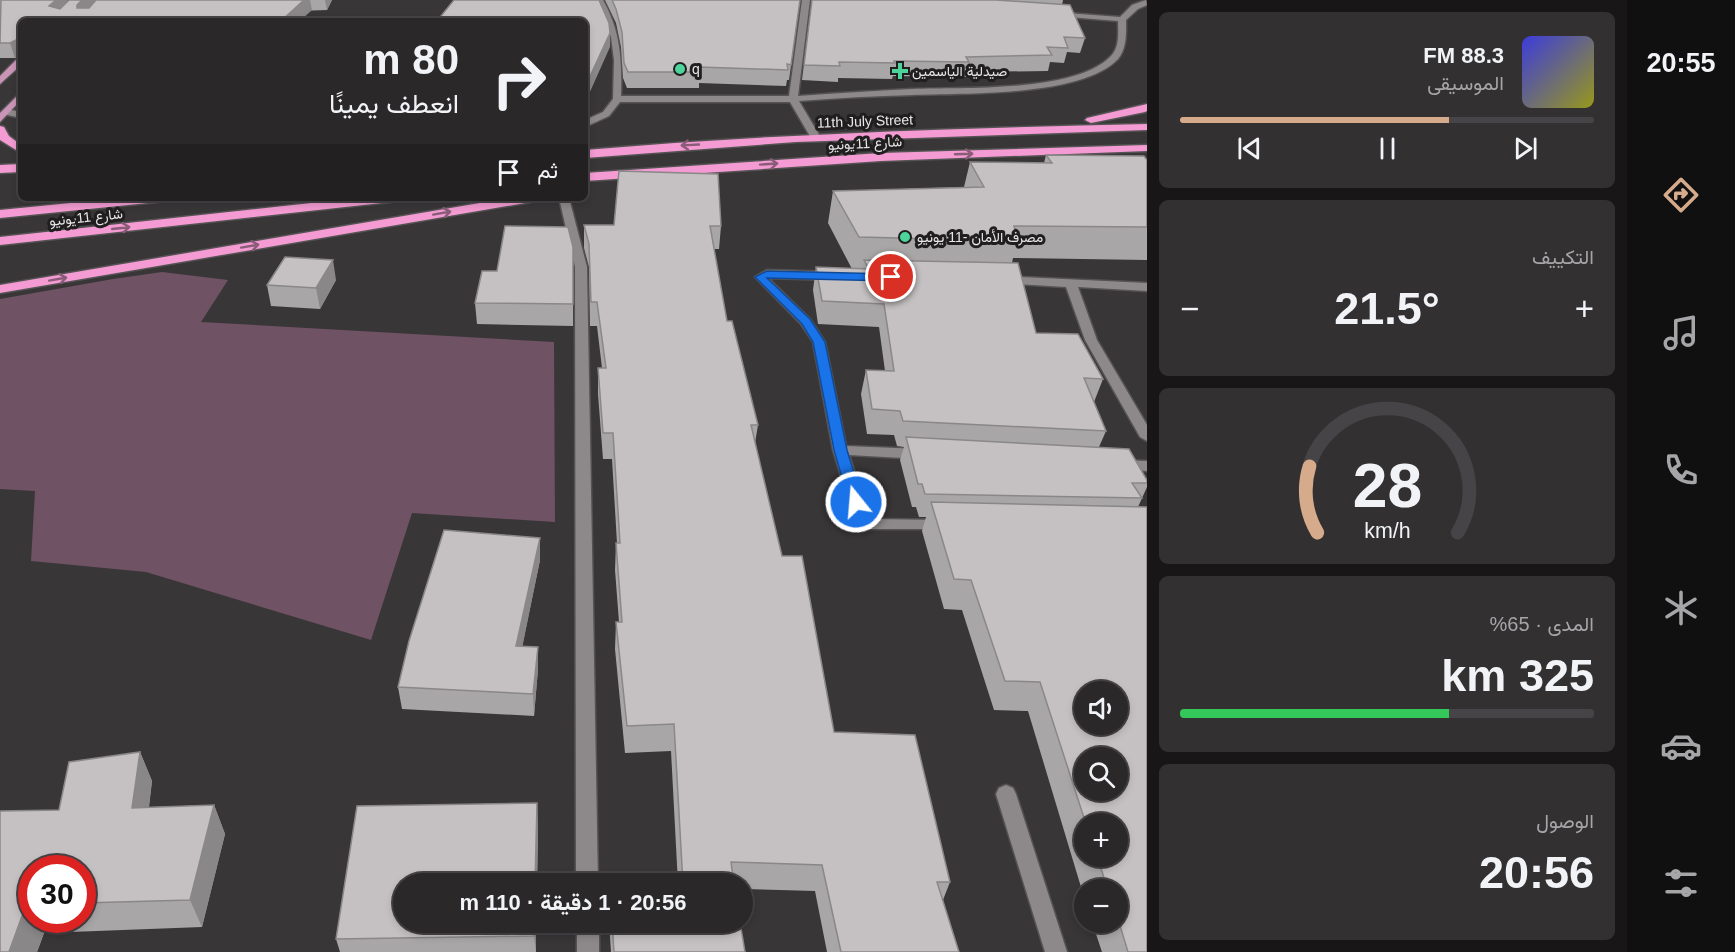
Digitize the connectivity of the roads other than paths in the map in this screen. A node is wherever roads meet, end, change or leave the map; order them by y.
1 (599, 0) edge
2 (806, 0) edge
3 (1147, 2) edge
4 (1049, 14) edge
5 (1122, 19) junction
6 (18, 63) edge
7 (0, 81) edge
8 (18, 99) edge
9 (617, 99) junction
10 (793, 99) junction
11 (1147, 107) edge
12 (18, 115) edge
13 (2, 120) edge
14 (588, 123) edge
15 (1147, 128) edge
16 (986, 131) junction
17 (816, 138) junction
18 (588, 146) edge
19 (666, 146) junction
20 (18, 148) edge
21 (1147, 148) edge
22 (1005, 152) junction
23 (588, 154) edge
24 (1105, 163) edge
25 (744, 165) junction
26 (18, 168) edge
27 (0, 169) edge
28 (588, 177) edge
29 (588, 189) edge
30 (129, 201) edge
31 (364, 201) edge
32 (513, 201) edge
33 (565, 201) edge
34 (4, 214) edge
35 (0, 242) edge
36 (844, 276) edge
37 (991, 280) edge
38 (1070, 282) junction
39 (1147, 287) edge
40 (0, 289) edge
41 (1147, 437) edge
42 (840, 450) junction
43 (938, 455) edge
44 (1103, 464) edge
45 (1147, 466) edge
46 (963, 526) edge
47 (1006, 794) dead end
48 (587, 873) edge
49 (588, 933) edge
50 (588, 952) edge
51 (1056, 952) edge

1 - 9 street
2 - 10 street
3 - 5 street
4 - 5 street
5 - 10 street
6 - 7 main road
8 - 13 main road
9 - 10 street
9 - 14 street
10 - 17 street
11 - 16 highway
12 - 13 street
13 - 20 highway
15 - 16 highway, 11th July Street
16 - 17 highway, 11th July Street
17 -> 19 highway, 11th July Street
18 - 19 highway
19 - 23 highway, 11th July Street
21 - 22 highway, شارع 11يونيو
22 - 24 highway
25 -> 22 highway, شارع 11يونيو
25 - 28 highway, شارع 11يونيو
25 - 29 highway
26 - 27 highway
30 - 34 highway
35 -> 31 highway, شارع 11يونيو
40 -> 32 highway
33 - 48 street
36 - 42 street
37 - 38 street
38 - 39 street
38 - 41 street
42 - 43 street
42 - 46 street
44 - 45 street
47 - 51 street
49 - 50 street

